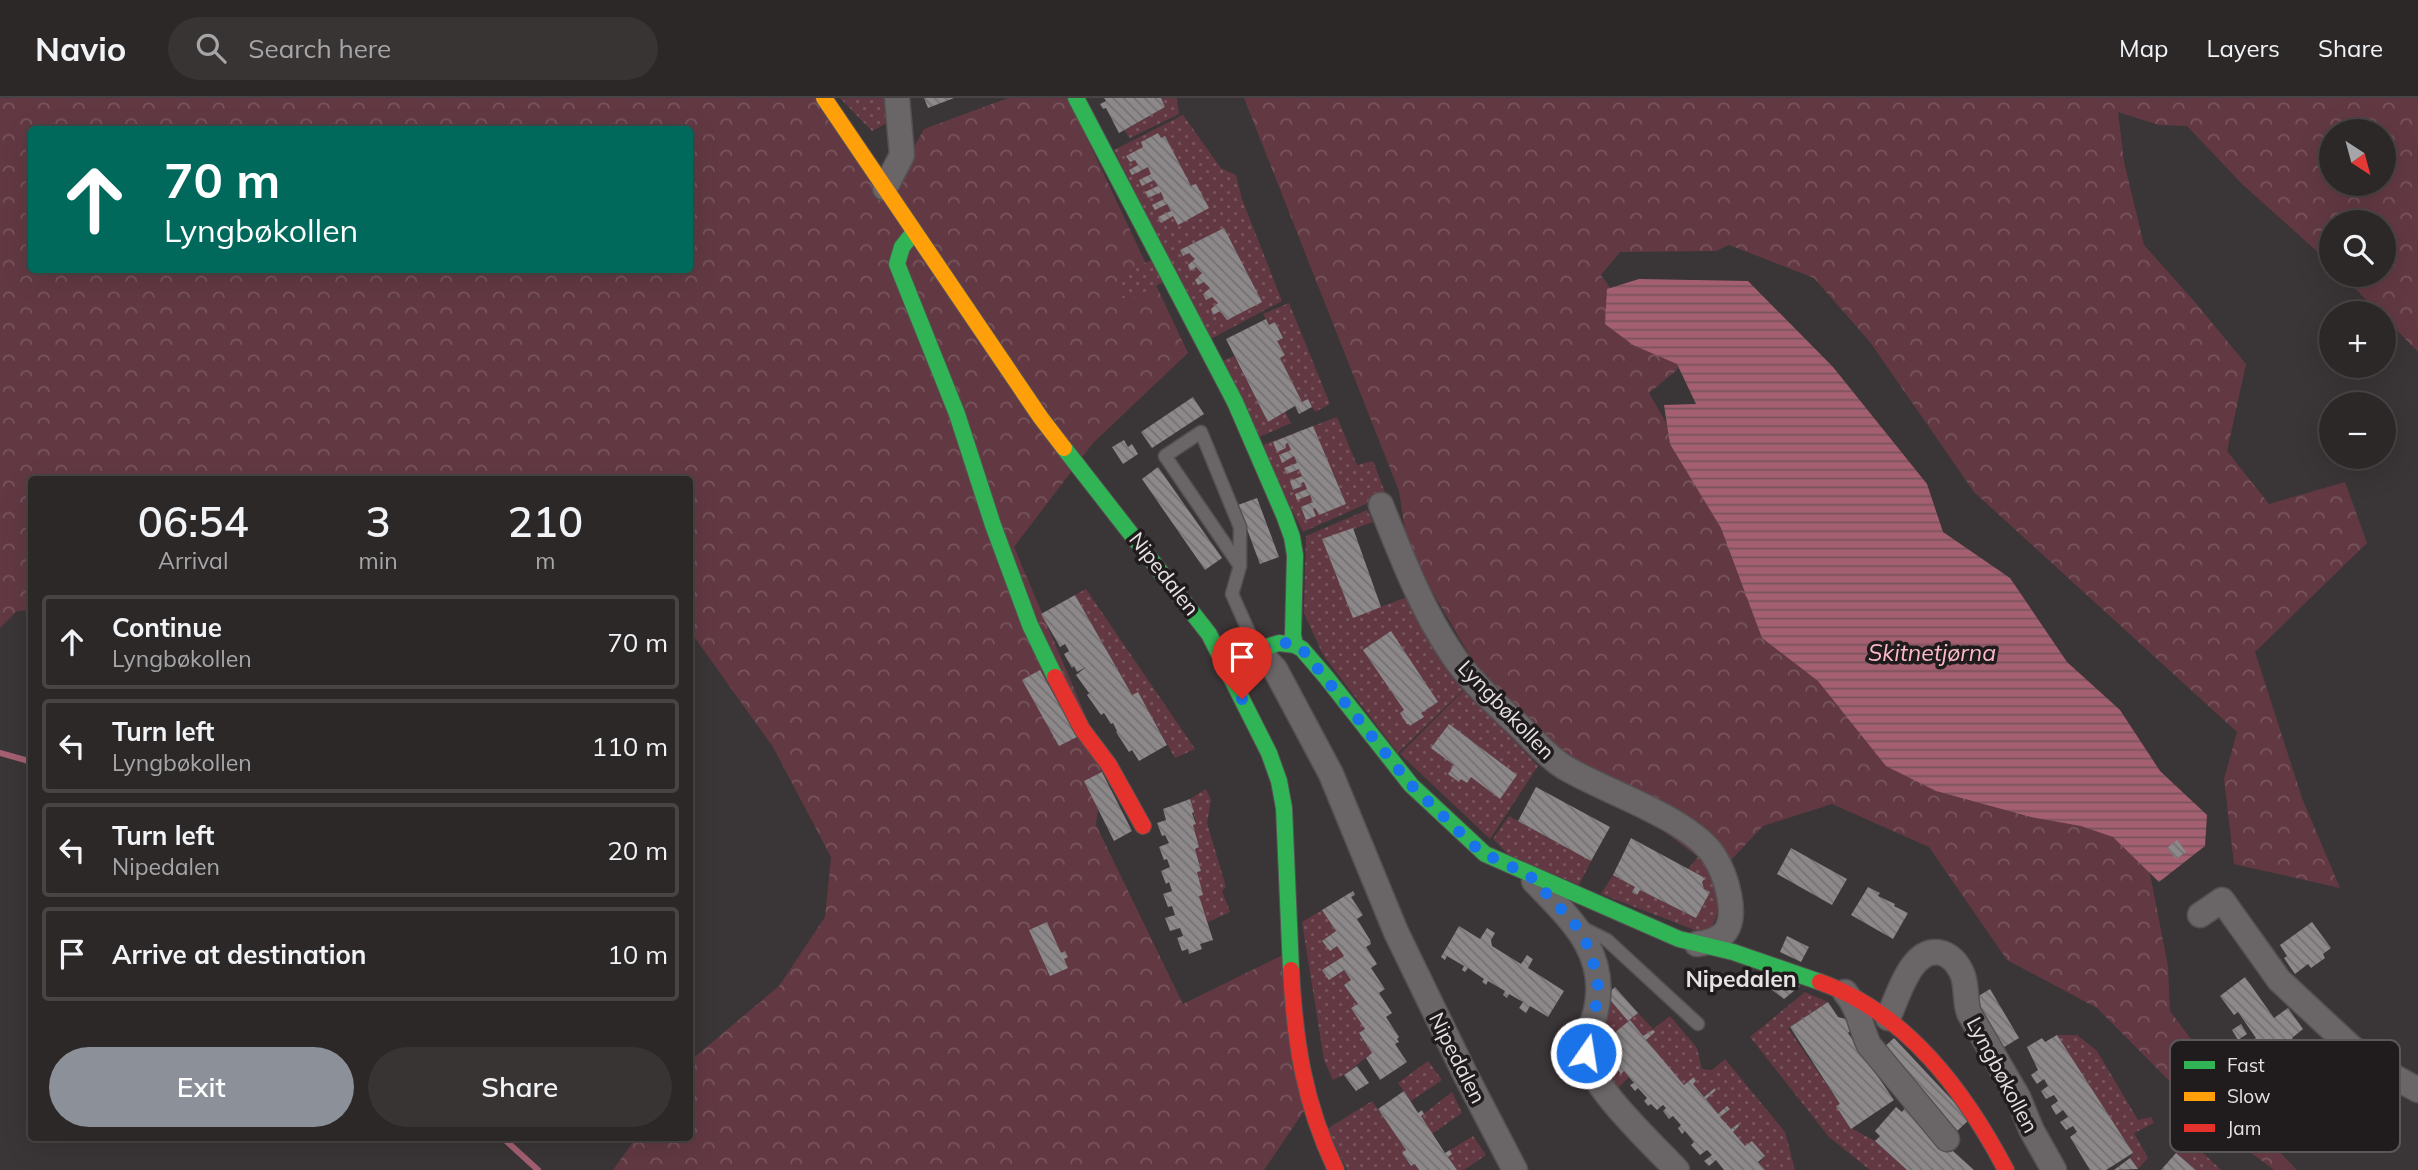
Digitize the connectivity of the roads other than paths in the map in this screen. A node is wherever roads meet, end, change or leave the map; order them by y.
1 (824, 98) edge
2 (897, 98) edge
3 (1076, 98) edge
4 (885, 188) junction
5 (914, 232) junction
6 (1381, 505) dead end
7 (1240, 566) junction
8 (1295, 645) junction
9 (1258, 652) junction
10 (1223, 661) junction
11 (1143, 826) dead end
12 (1529, 875) junction
13 (2200, 915) dead end
14 (1574, 923) junction
15 (1697, 944) junction
16 (1844, 991) junction
17 (1888, 1018) junction
18 (1698, 1024) dead end
19 (2343, 1040) edge
20 (2400, 1080) edge
21 (2418, 1090) edge
22 (1947, 1139) dead end
23 (1336, 1170) edge
24 (1515, 1170) edge
25 (1677, 1170) edge
26 (2006, 1170) edge
27 (2054, 1170) edge

1 - 4 street, Nipedalen
2 - 4 street
3 - 8 street
4 - 5 street, Nipedalen
5 - 10 street, Nipedalen
5 - 11 street
6 - 15 street, Lyngbøkollen
7 - 7 lane, Nipedalen
7 - 9 lane, Nipedalen
8 - 9 street
8 - 12 street, Lyngbøkollen
9 - 10 street
9 - 24 street, Nipedalen
10 - 23 street, Nipedalen
12 - 14 street
12 - 15 street, Lyngbøkollen
13 - 19 street
14 - 18 lane
14 - 25 street
15 - 16 street, Lyngbøkollen
16 - 17 street, Lyngbøkollen
16 - 22 street
17 - 26 street, Lyngbøkollen
17 - 27 street, Lyngbøkollen
20 - 21 street

